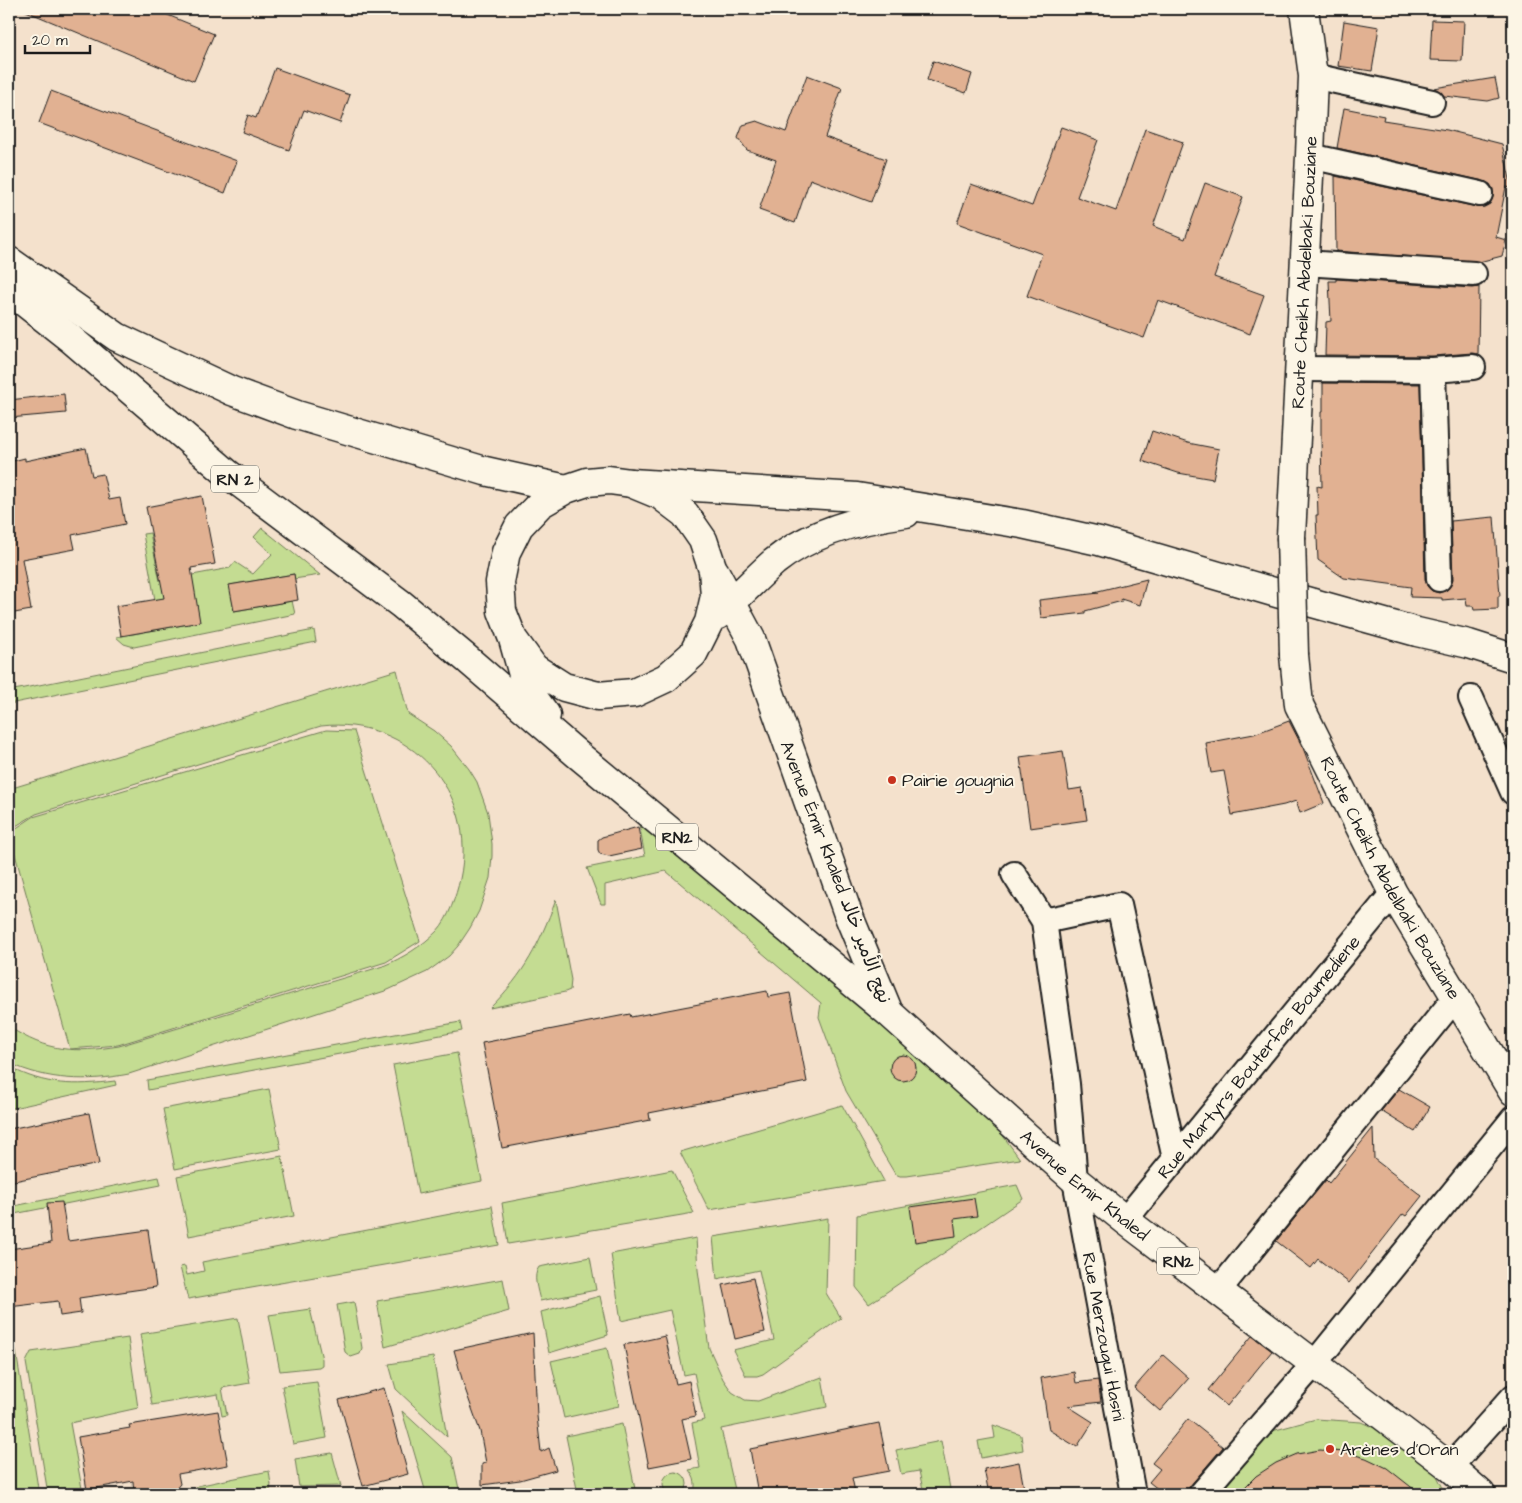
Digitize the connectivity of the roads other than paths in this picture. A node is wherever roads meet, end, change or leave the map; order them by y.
1 (1304, 9) edge
2 (1313, 76) junction
3 (1432, 102) dead end
4 (1310, 156) junction
5 (1480, 194) dead end
6 (9, 260) edge
7 (1304, 263) junction
8 (1474, 274) dead end
9 (9, 290) edge
10 (1473, 368) dead end
11 (1299, 369) junction
12 (1433, 370) junction
13 (631, 483) junction
14 (566, 489) junction
15 (937, 510) junction
16 (776, 561) junction
17 (713, 570) junction
18 (1438, 579) dead end
19 (731, 603) junction
20 (709, 622) junction
21 (751, 639) junction
22 (513, 640) junction
23 (1513, 658) edge
24 (467, 659) junction
25 (527, 689) junction
26 (598, 696) junction
27 (1471, 698) dead end
28 (576, 754) junction
29 (1513, 792) edge
30 (1014, 874) dead end
31 (1393, 893) junction
32 (1044, 921) junction
33 (1456, 998) junction
34 (888, 1012) junction
35 (1513, 1092) edge
36 (1513, 1119) edge
37 (1175, 1159) junction
38 (1075, 1180) junction
39 (1126, 1220) junction
40 (1218, 1291) junction
41 (1314, 1364) junction
42 (1513, 1397) edge
43 (1450, 1467) junction
44 (1133, 1494) edge
45 (1201, 1494) edge
46 (1481, 1494) edge

1 - 2 main road, Route Cheikh Abdelbaki Bouziane
2 - 3 street
2 - 4 main road, Route Cheikh Abdelbaki Bouziane
4 - 5 street
4 - 7 main road, Route Cheikh Abdelbaki Bouziane
6 - 14 main road
7 - 8 street
7 - 11 main road, Route Cheikh Abdelbaki Bouziane
9 - 24 main road, RN 2
10 - 12 street
11 - 12 street
11 - 31 main road, Route Cheikh Abdelbaki Bouziane, bridge
12 - 18 street
13 - 14 main road
13 - 15 main road
13 - 17 main road
14 - 22 main road
15 - 16 main road
15 - 23 main road
16 - 19 main road
16 - 21 main road
17 - 19 main road, Avenue Émir Khaled نهج الأمير خالد / RN2
17 - 20 main road
19 - 20 main road
19 - 21 main road, Avenue Émir Khaled نهج الأمير خالد / RN2
20 - 26 main road
21 - 34 main road, Avenue Émir Khaled نهج الأمير خالد / RN2
22 - 25 main road, RN2
22 - 26 main road
24 - 25 main road, RN2
24 - 28 main road, Avenue Émir Khaled نهج الأمير خالد / RN2
25 - 26 main road, RN2
25 - 28 main road, RN2
27 - 29 street
28 - 34 main road, Avenue Émir Khaled نهج الأمير خالد / RN2
30 - 32 street
31 - 33 main road, Route Cheikh Abdelbaki Bouziane
31 - 37 street, Rue Martyrs Bouterfas Boumediene
32 - 37 street
32 - 38 street, Rue Merzougui Hasni
33 - 35 main road, Route Cheikh Abdelbaki Bouziane
33 - 40 street
34 - 38 main road, Avenue Emir Khaled / RN2
36 - 41 street
37 - 39 street, Rue Martyrs Bouterfas Boumediene
38 - 39 main road, Avenue Emir Khaled / RN2
38 - 44 street, Rue Merzougui Hasni
39 - 40 main road, Avenue Emir Khaled / RN2
40 - 41 main road, Avenue Emir Khaled / RN2
41 - 43 main road, Avenue Emir Khaled / RN2
41 - 45 street
42 - 43 street
43 - 46 main road, Avenue Emir Khaled / RN2

